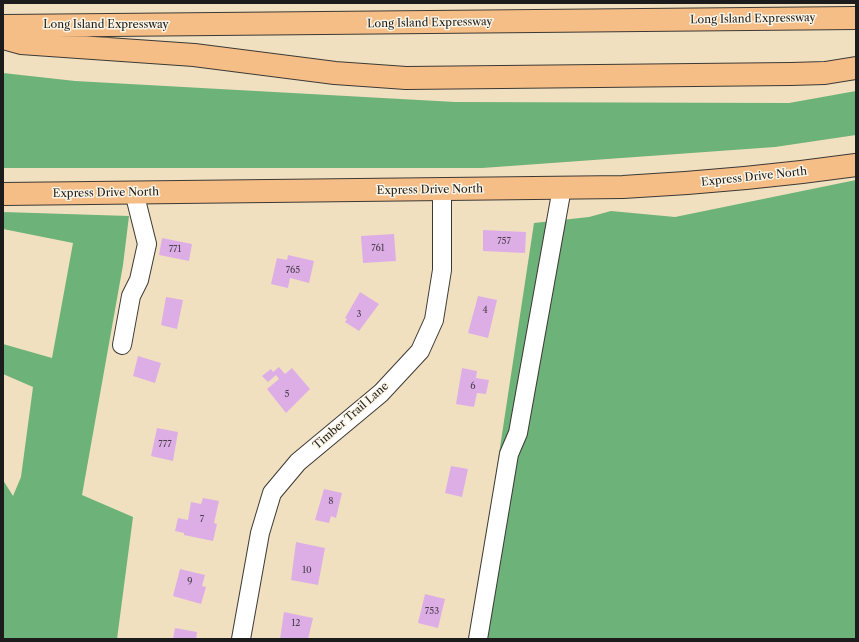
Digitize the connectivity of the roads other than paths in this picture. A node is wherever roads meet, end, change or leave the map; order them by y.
1 (856, 18) edge
2 (3, 26) edge
3 (3, 38) edge
4 (856, 68) edge
5 (856, 165) edge
6 (562, 188) junction
7 (442, 190) junction
8 (134, 192) junction
9 (3, 194) edge
10 (122, 345) dead end
11 (241, 639) edge
12 (478, 639) edge

1 - 2 main road, Long Island Expressway
3 - 4 main road
5 - 6 main road, Express Drive North
6 - 7 main road, Express Drive North
6 - 12 street
7 - 8 main road, Express Drive North
7 - 11 street, Timber Trail Lane
8 - 9 main road, Express Drive North
8 - 10 street

